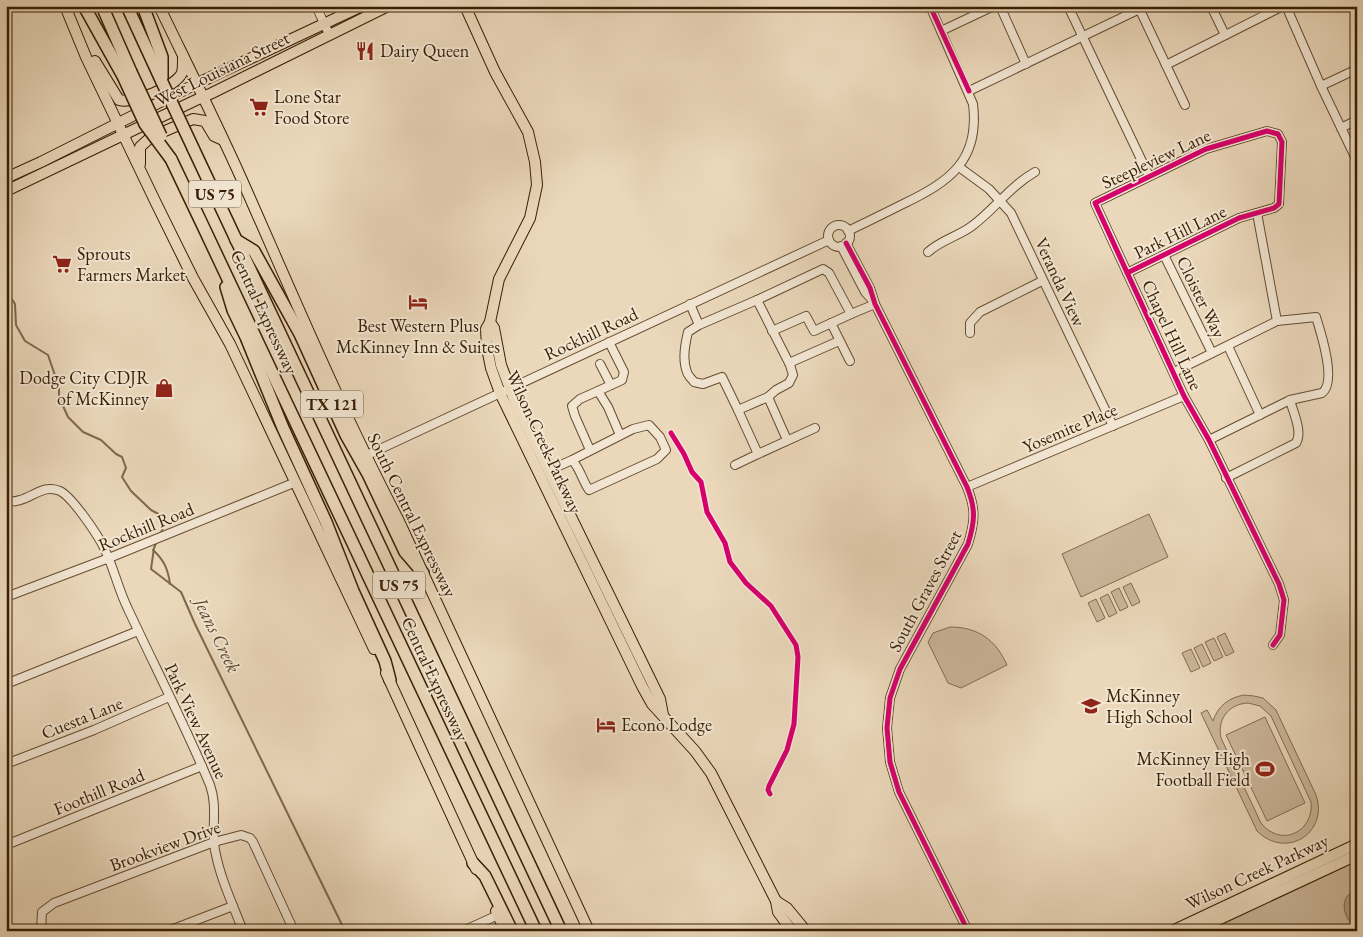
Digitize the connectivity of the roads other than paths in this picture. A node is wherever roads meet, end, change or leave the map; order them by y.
1 (65, 6) edge
2 (84, 6) edge
3 (102, 6) edge
4 (127, 6) edge
5 (142, 6) edge
6 (159, 6) edge
7 (316, 6) edge
8 (362, 6) edge
9 (388, 6) edge
10 (465, 6) edge
11 (930, 6) edge
12 (994, 6) edge
13 (1000, 6) edge
14 (1068, 6) edge
15 (1211, 6) edge
16 (1285, 6) edge
17 (1141, 7) edge
18 (69, 18) junction
19 (325, 24) junction
20 (941, 31) junction
21 (329, 34) junction
22 (1082, 36) junction
23 (1225, 36) junction
24 (184, 58) junction
25 (158, 59) junction
26 (1026, 64) junction
27 (1166, 65) junction
28 (1357, 68) edge
29 (127, 74) junction
30 (196, 84) junction
31 (1321, 86) junction
32 (969, 92) junction
33 (202, 98) junction
34 (1185, 105) dead end
35 (1357, 120) edge
36 (119, 123) junction
37 (1341, 128) junction
38 (124, 134) junction
39 (224, 140) junction
40 (1357, 161) edge
41 (140, 167) junction
42 (959, 167) junction
43 (1035, 172) dead end
44 (1149, 176) junction
45 (6, 178) edge
46 (6, 191) edge
47 (1000, 200) junction
48 (1095, 204) joint
49 (1274, 208) joint
50 (1257, 213) junction
51 (848, 231) junction
52 (236, 240) junction
53 (829, 240) junction
54 (844, 245) junction
55 (213, 247) junction
56 (928, 252) dead end
57 (1164, 254) junction
58 (1127, 273) junction
59 (1042, 281) junction
60 (757, 300) junction
61 (874, 303) junction
62 (690, 304) junction
63 (850, 314) junction
64 (1277, 322) junction
65 (831, 323) junction
66 (699, 325) junction
67 (772, 331) junction
68 (970, 333) dead end
69 (839, 341) junction
70 (608, 342) junction
71 (1228, 346) junction
72 (1212, 353) junction
73 (850, 362) dead end
74 (789, 363) junction
75 (600, 364) dead end
76 (1174, 372) junction
77 (611, 385) junction
78 (505, 391) junction
79 (598, 391) junction
80 (768, 396) junction
81 (1184, 396) junction
82 (1290, 400) junction
83 (738, 410) junction
84 (1260, 415) junction
85 (1113, 426) junction
86 (815, 428) dead end
87 (620, 435) junction
88 (786, 440) junction
89 (1209, 440) junction
90 (590, 450) junction
91 (758, 454) junction
92 (365, 456) junction
93 (572, 460) junction
94 (735, 465) dead end
95 (548, 471) junction
96 (1226, 478) junction
97 (296, 482) junction
98 (967, 487) junction
99 (6, 501) edge
100 (109, 558) junction
101 (422, 573) junction
102 (6, 597) edge
103 (138, 631) junction
104 (1272, 645) dead end
105 (390, 680) junction
106 (6, 684) edge
107 (169, 697) junction
108 (663, 715) junction
109 (6, 764) edge
110 (202, 766) junction
111 (214, 842) junction
112 (1357, 844) edge
113 (6, 845) edge
114 (1357, 855) edge
115 (473, 863) junction
116 (776, 901) junction
117 (233, 906) junction
118 (498, 915) junction
119 (189, 923) junction
120 (505, 930) edge
121 (40, 931) edge
122 (168, 931) edge
123 (192, 931) edge
124 (243, 931) edge
125 (294, 931) edge
126 (463, 931) edge
127 (536, 931) edge
128 (561, 931) edge
129 (589, 931) edge
130 (792, 931) edge
131 (806, 931) edge
132 (968, 931) edge
133 (1172, 931) edge
134 (1194, 931) edge

1 - 18 main road
2 - 29 highway
3 - 29 highway, Central Expressway / US 75
4 - 25 highway, Central Expressway / US 75
5 - 25 highway
6 - 24 main road, South Central Expressway
7 - 19 street
8 - 19 main road
9 - 21 main road, West Louisiana Street
10 - 78 main road, Wilson Creek Parkway
11 - 20 street
12 - 20 street
13 - 26 street
14 - 22 street
15 - 23 street
16 - 23 street
16 - 31 street
17 - 22 street
17 - 27 street
18 - 24 main road
18 - 36 main road
19 - 21 street
19 - 30 main road
20 - 32 street
21 - 33 main road, West Louisiana Street
22 - 26 street
22 - 44 street
23 - 27 street
24 - 30 main road, South Central Expressway
25 - 52 highway, Central Expressway / US 75, bridge
26 - 32 street
27 - 34 street
28 - 31 street
29 - 55 highway, Central Expressway / US 75, bridge
30 - 33 main road, South Central Expressway
30 - 36 main road
31 - 37 street
32 - 42 street
33 - 38 main road, West Louisiana Street
33 - 39 main road, South Central Expressway
35 - 37 street
36 - 38 main road
36 - 45 main road
37 - 40 street
38 - 41 main road
38 - 46 main road, West Louisiana Street
39 - 41 main road
39 - 92 main road, South Central Expressway
41 - 97 main road
42 - 47 street, Veranda View
42 - 51 street
43 - 47 street
44 - 48 street, Steepleview Lane
44 - 49 street, Steepleview Lane
47 - 56 street
47 - 59 street, Veranda View
48 - 58 street, Chapel Hill Lane
49 - 50 street, Park Hill Lane
50 - 57 street, Park Hill Lane
50 - 64 street
51 - 53 street
51 - 54 street
52 - 101 highway, TX 121
52 - 128 highway, Central Expressway / US 75
53 - 54 street
53 - 62 street, Rockhill Road
54 - 61 street, South Graves Street
55 - 105 highway
55 - 127 highway, Central Expressway / US 75
57 - 58 street, Park Hill Lane
57 - 72 street, Cloister Way
58 - 76 street, Chapel Hill Lane
59 - 68 street
59 - 85 street, Veranda View
60 - 63 street
60 - 66 street
60 - 67 street
61 - 63 street
61 - 98 street, South Graves Street
62 - 66 street
62 - 70 street, Rockhill Road
63 - 65 street
64 - 71 street
64 - 82 street
65 - 67 street
65 - 69 street
66 - 83 street
67 - 74 street
69 - 73 street
69 - 74 street
70 - 77 street
70 - 78 street, Rockhill Road
71 - 72 street
71 - 84 street
72 - 76 street
74 - 80 street
75 - 77 street
76 - 81 street, Chapel Hill Lane
77 - 79 street
78 - 92 street, Rockhill Road
78 - 95 main road, Wilson Creek Parkway
78 - 108 main road, Wilson Creek Parkway
79 - 87 street
79 - 90 street
80 - 83 street
80 - 88 street
81 - 85 street, Yosemite Place
81 - 89 street, Chapel Hill Lane
82 - 84 street
82 - 96 street
83 - 91 street
84 - 89 street
85 - 98 street, Yosemite Place
86 - 88 street
87 - 90 street
87 - 93 street
88 - 91 street
89 - 96 street, Chapel Hill Lane
90 - 93 street
91 - 94 street
92 - 101 main road, South Central Expressway
93 - 95 street
95 - 108 main road, Wilson Creek Parkway
96 - 104 street, Chapel Hill Lane
97 - 100 street, Rockhill Road
97 - 105 main road
98 - 132 street, South Graves Street
99 - 100 street, Park View Avenue
100 - 102 street, Rockhill Road
100 - 103 street, Park View Avenue
101 - 129 main road, South Central Expressway / TX 121
103 - 106 street
103 - 107 street, Park View Avenue
105 - 115 main road
107 - 109 street, Cuesta Lane
107 - 110 street, Park View Avenue
108 - 116 main road, Wilson Creek Parkway
110 - 111 street, Park View Avenue
110 - 113 street, Foothill Road
111 - 117 street, Park View Avenue
111 - 121 street, Brookview Drive
111 - 125 street, Brookview Drive
112 - 133 main road, Wilson Creek Parkway
114 - 134 main road, Wilson Creek Parkway
115 - 118 main road
115 - 120 highway
116 - 130 main road, Wilson Creek Parkway
116 - 131 main road, Wilson Creek Parkway
117 - 119 street
117 - 124 street, Park View Avenue
118 - 120 main road
118 - 126 street
119 - 122 street
119 - 123 street

